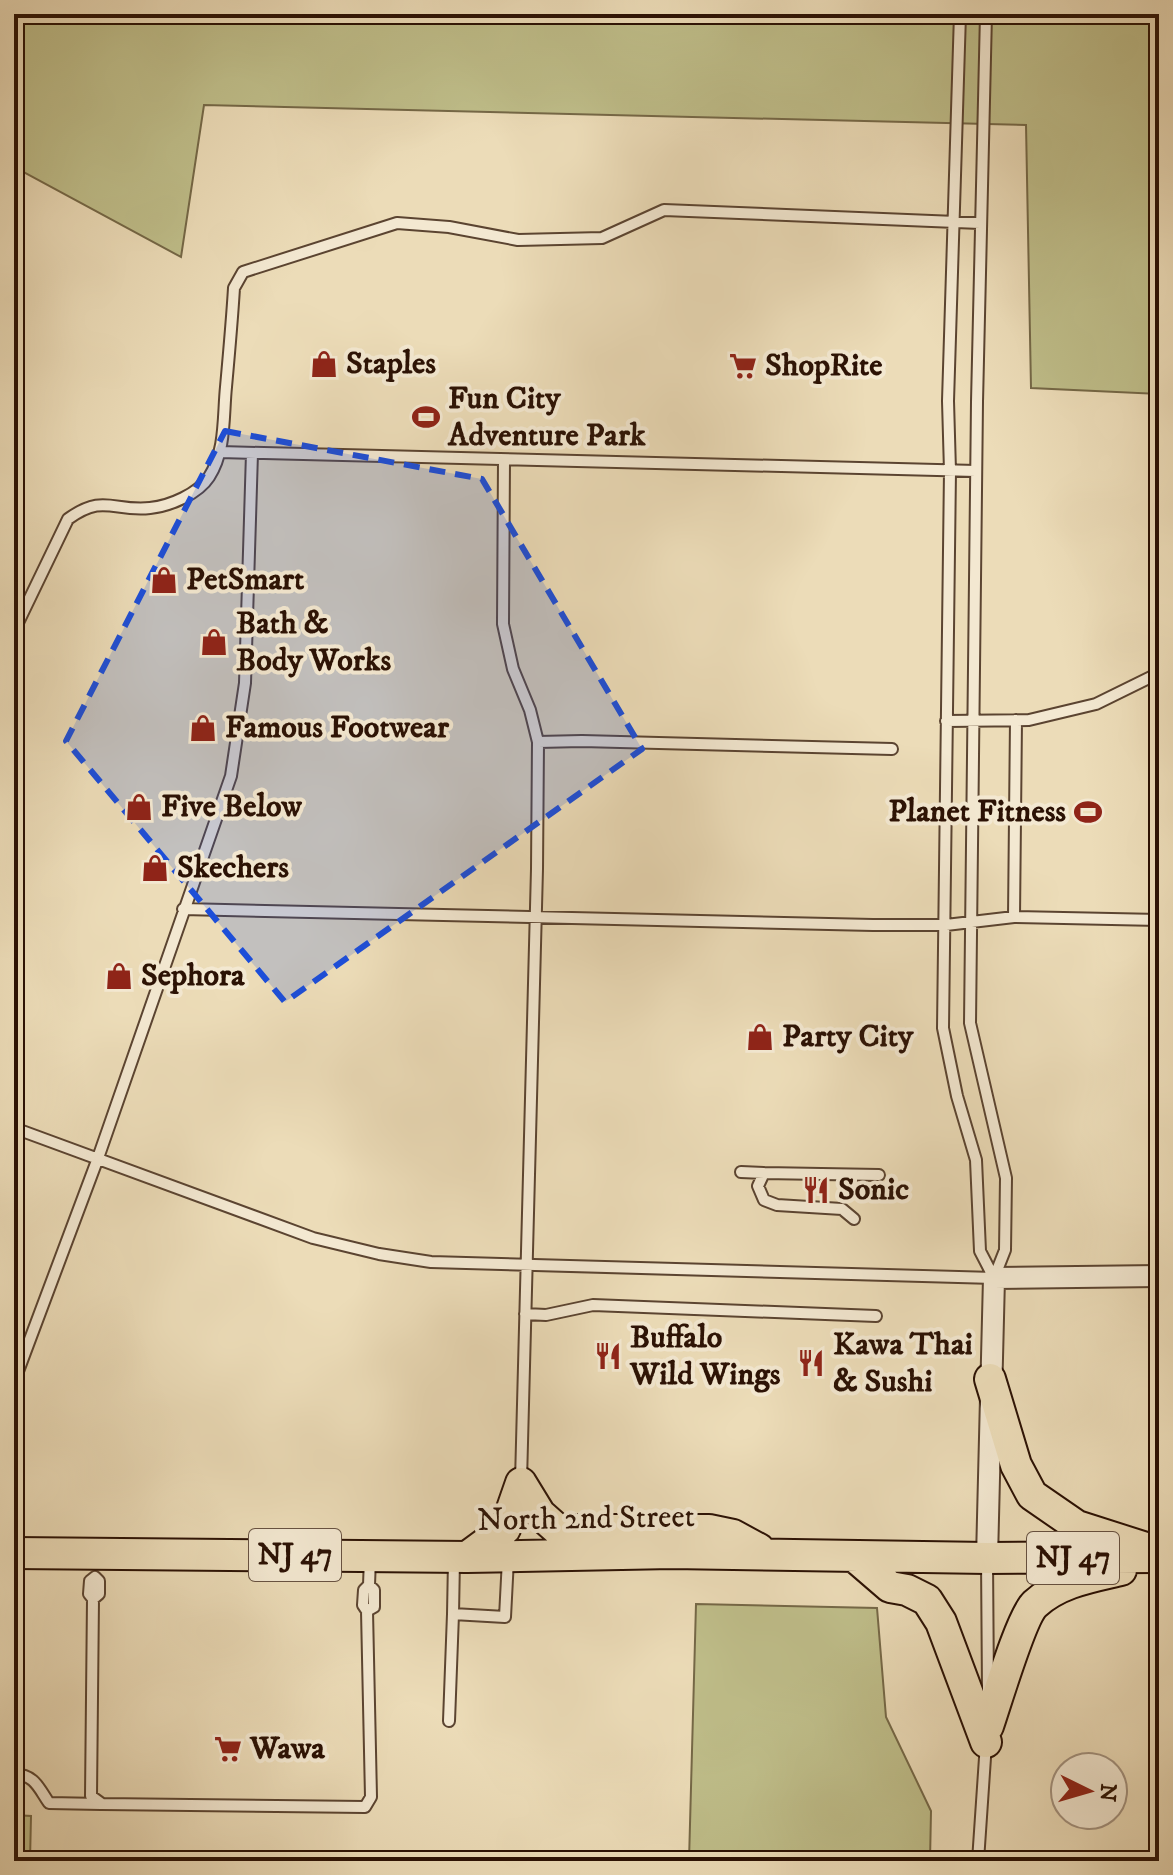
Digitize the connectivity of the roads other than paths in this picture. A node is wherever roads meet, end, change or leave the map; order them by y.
1 (960, 14) edge
2 (986, 14) edge
3 (954, 222) junction
4 (980, 223) junction
5 (220, 452) junction
6 (252, 453) junction
7 (504, 460) junction
8 (950, 471) junction
9 (976, 471) junction
10 (14, 631) edge
11 (1159, 673) edge
12 (1016, 720) junction
13 (946, 721) junction
14 (972, 721) junction
15 (538, 742) junction
16 (892, 749) dead end
17 (183, 909) junction
18 (536, 917) junction
19 (1014, 917) junction
20 (1159, 920) edge
21 (970, 921) junction
22 (946, 925) junction
23 (14, 1128) edge
24 (98, 1158) junction
25 (741, 1172) dead end
26 (764, 1173) junction
27 (879, 1175) dead end
28 (854, 1219) dead end
29 (525, 1265) junction
30 (1159, 1276) edge
31 (994, 1278) junction
32 (525, 1314) junction
33 (876, 1316) dead end
34 (990, 1379) junction
35 (14, 1382) edge
36 (521, 1483) junction
37 (14, 1553) edge
38 (767, 1554) junction
39 (854, 1556) junction
40 (460, 1557) junction
41 (508, 1557) junction
42 (1159, 1557) edge
43 (987, 1558) junction
44 (370, 1570) junction
45 (93, 1599) dead end
46 (453, 1614) junction
47 (449, 1721) dead end
48 (987, 1734) junction
49 (14, 1774) edge
50 (102, 1804) junction
51 (978, 1861) edge

1 - 3 lane
2 - 4 lane
3 - 4 lane
3 - 5 lane
3 - 8 lane
4 - 9 lane
5 - 6 lane
5 - 10 lane
6 - 7 lane
6 - 17 lane
7 - 8 lane
7 - 15 lane
8 - 9 lane
8 - 13 lane
9 - 14 lane
11 - 12 lane
12 - 14 lane
12 - 19 lane
13 - 14 lane
13 - 22 lane
14 - 21 lane
15 - 16 lane
15 - 18 lane
17 - 18 lane
17 - 24 lane
18 - 22 lane
18 - 29 lane
19 - 20 lane
19 - 21 lane
21 - 22 lane
21 - 31 lane
22 - 31 lane
23 - 24 lane
24 - 29 lane
24 - 35 lane
25 - 26 lane
26 - 27 lane
26 - 28 lane
29 - 31 lane
29 - 32 lane
30 - 31 street
31 - 34 street
32 - 33 lane
32 - 36 lane
34 - 42 main road
34 - 43 street
36 - 38 main road
36 - 40 main road
37 - 44 main road, North 2nd Street / NJ 47
38 - 39 main road, North 2nd Street / NJ 47
38 - 41 main road, North 2nd Street / NJ 47
39 - 43 main road, North 2nd Street / NJ 47
39 - 48 main road
40 - 41 main road, North 2nd Street / NJ 47
40 - 44 main road, North 2nd Street / NJ 47
40 - 46 lane
41 - 46 lane
42 - 43 main road, North 2nd Street / NJ 47
42 - 48 main road
43 - 48 lane
44 - 50 lane
45 - 50 lane
46 - 47 lane
48 - 51 lane
49 - 50 lane

